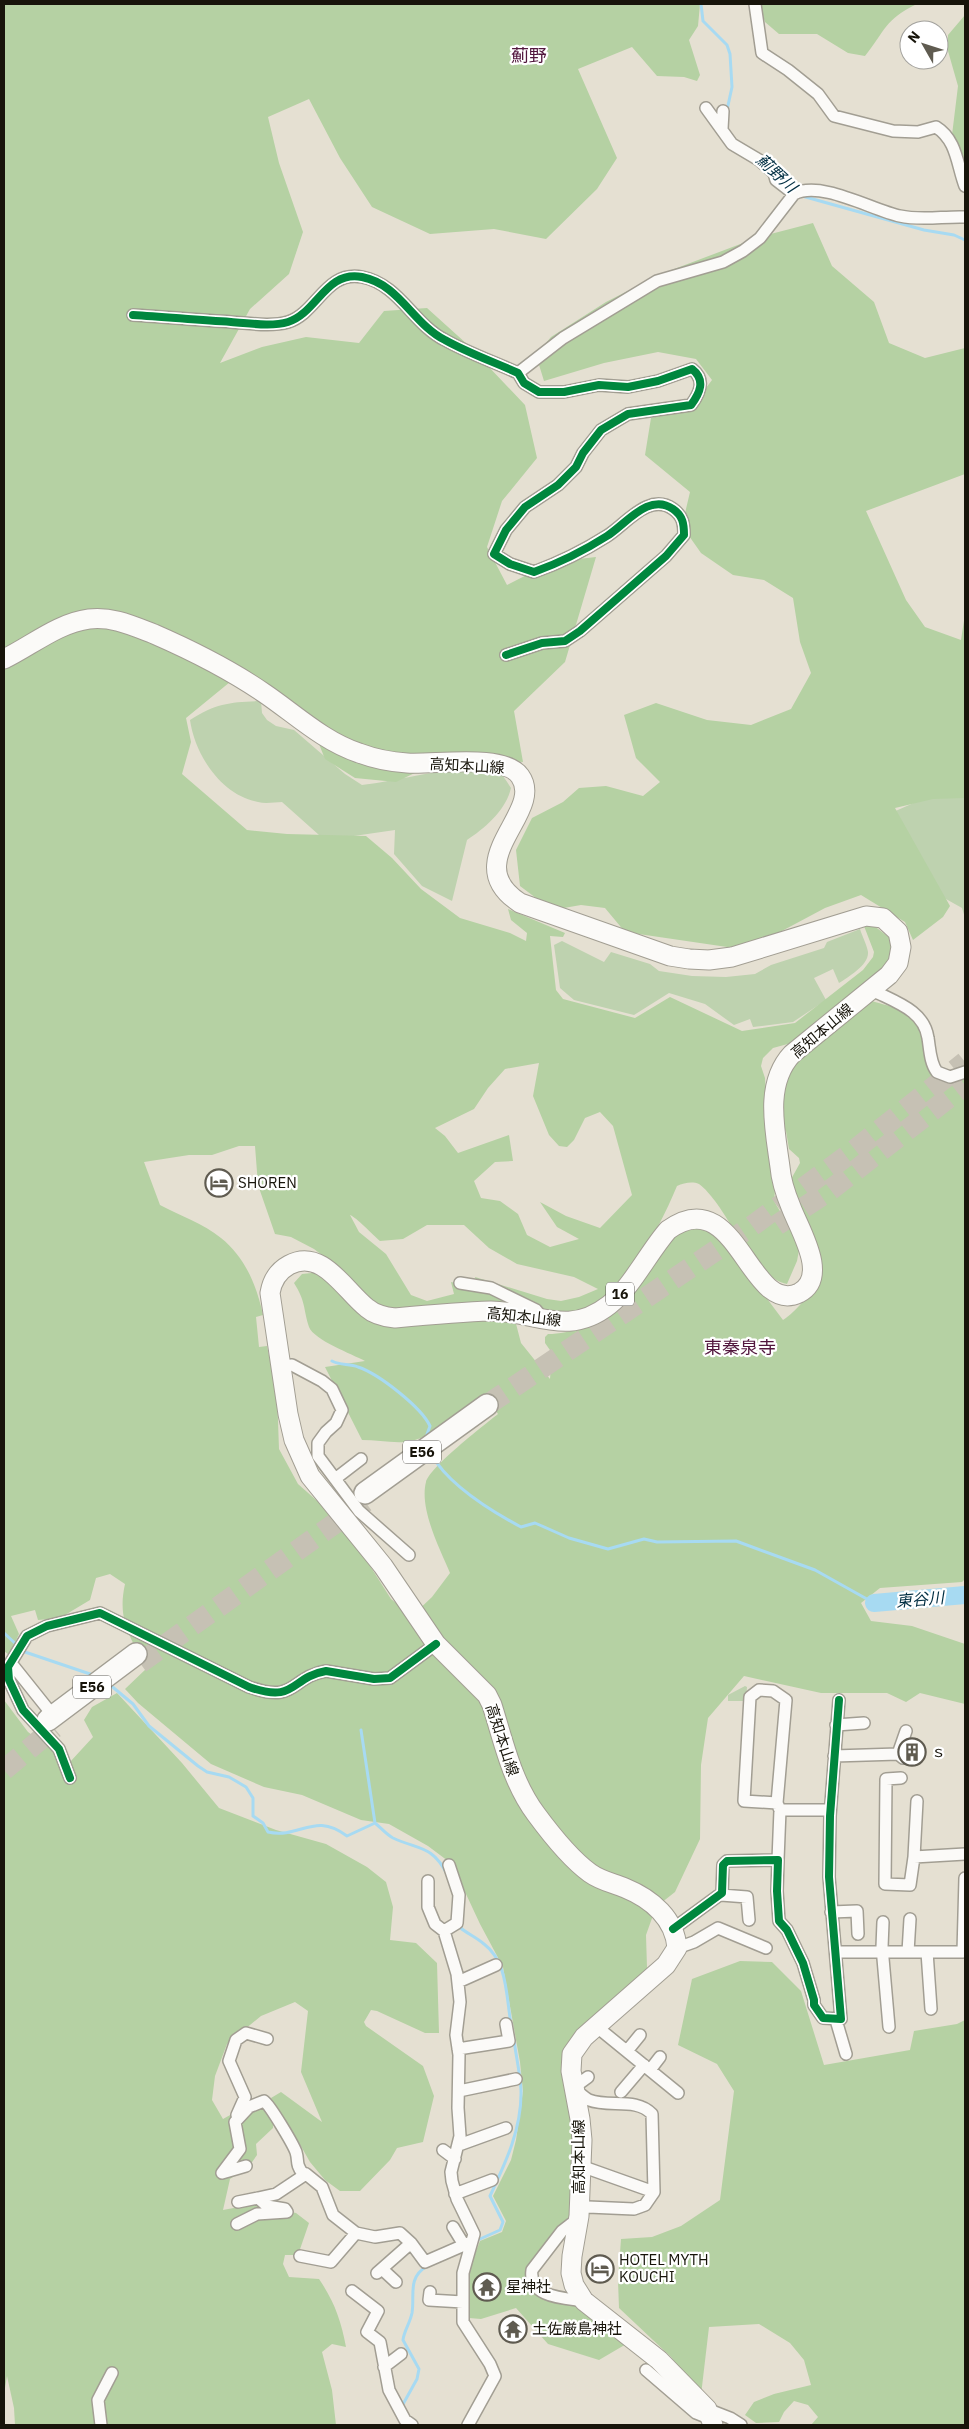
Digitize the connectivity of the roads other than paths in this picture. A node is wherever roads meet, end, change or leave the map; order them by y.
1 (755, 4) edge
2 (706, 108) dead end
3 (723, 111) dead end
4 (722, 129) junction
5 (965, 186) edge
6 (798, 192) junction
7 (965, 217) edge
8 (132, 315) dead end
9 (518, 373) junction
10 (506, 655) dead end
11 (4, 659) edge
12 (872, 990) junction
13 (965, 1072) edge
14 (460, 1282) dead end
15 (546, 1321) junction
16 (281, 1366) junction
17 (482, 1413) tunnel mouth
18 (361, 1459) dead end
19 (335, 1479) junction
20 (370, 1494) tunnel mouth
21 (409, 1556) dead end
22 (436, 1644) junction
23 (138, 1658) tunnel mouth
24 (14, 1660) junction
25 (839, 1700) dead end
26 (50, 1719) joint
27 (864, 1723) dead end
28 (836, 1724) junction
29 (906, 1731) dead end
30 (834, 1756) junction
31 (70, 1778) dead end
32 (901, 1778) dead end
33 (916, 1801) dead end
34 (779, 1807) junction
35 (830, 1810) junction
36 (965, 1854) edge
37 (914, 1856) junction
38 (778, 1860) junction
39 (449, 1865) dead end
40 (965, 1878) edge
41 (428, 1881) dead end
42 (721, 1895) junction
43 (831, 1912) junction
44 (910, 1919) dead end
45 (748, 1920) dead end
46 (883, 1922) dead end
47 (452, 1927) junction
48 (673, 1929) junction
49 (858, 1934) dead end
50 (677, 1948) junction
51 (766, 1948) dead end
52 (836, 1952) junction
53 (908, 1952) junction
54 (927, 1952) junction
55 (883, 1953) junction
56 (964, 1953) edge
57 (496, 1965) dead end
58 (458, 1982) junction
59 (931, 2009) dead end
60 (836, 2020) junction
61 (506, 2024) dead end
62 (597, 2026) junction
63 (889, 2027) dead end
64 (640, 2035) dead end
65 (267, 2039) dead end
66 (458, 2049) junction
67 (627, 2051) junction
68 (846, 2054) dead end
69 (660, 2057) dead end
70 (647, 2067) junction
71 (516, 2078) dead end
72 (581, 2082) junction
73 (459, 2091) junction
74 (621, 2092) dead end
75 (678, 2093) dead end
76 (235, 2122) junction
77 (506, 2128) dead end
78 (460, 2145) junction
79 (443, 2150) dead end
80 (456, 2159) junction
81 (246, 2166) dead end
82 (580, 2166) junction
83 (303, 2174) junction
84 (492, 2180) dead end
85 (654, 2192) junction
86 (455, 2194) junction
87 (258, 2198) junction
88 (238, 2202) dead end
89 (578, 2217) junction
90 (237, 2224) dead end
91 (453, 2227) dead end
92 (356, 2233) junction
93 (468, 2243) junction
94 (411, 2244) junction
95 (300, 2256) dead end
96 (396, 2282) dead end
97 (352, 2291) dead end
98 (430, 2292) dead end
99 (584, 2301) junction
100 (463, 2302) junction
101 (402, 2354) dead end
102 (384, 2367) junction
103 (646, 2370) dead end
104 (112, 2373) dead end
105 (711, 2418) edge
106 (101, 2425) edge
107 (412, 2425) edge
108 (468, 2425) edge
109 (741, 2425) edge

1 - 5 street
2 - 4 street
3 - 4 street
4 - 6 street
6 - 7 street
6 - 9 street
8 - 9 street
9 - 10 street
11 - 12 main road, 高知本山線 / 16
12 - 13 street
12 - 15 main road, 高知本山線 / 16
14 - 15 street
15 - 16 main road, 高知本山線 / 16
16 - 19 street
16 - 22 main road, 高知本山線 / 16
17 - 20 highway, E56
18 - 19 street
19 - 21 street
22 - 24 street
22 - 48 main road, 高知本山線 / 16
23 - 26 highway, E56
24 - 26 street
24 - 31 street
25 - 28 street
27 - 28 street
28 - 30 street
29 - 30 street
30 - 35 street
32 - 37 street
33 - 37 street
34 - 34 street
34 - 35 street
34 - 38 street
35 - 43 street
36 - 37 street
38 - 42 street
38 - 60 street
39 - 47 street
40 - 56 street
41 - 47 street
42 - 45 street
42 - 48 street
43 - 49 street
43 - 52 street
44 - 53 street
46 - 55 street
47 - 58 street
48 - 50 main road, 高知本山線 / 16
50 - 51 street
50 - 62 main road, 高知本山線
52 - 55 street
52 - 60 street
53 - 54 street
53 - 55 street
54 - 56 street
54 - 59 street
55 - 63 street
57 - 58 street
58 - 66 street
60 - 68 street
61 - 66 street
62 - 67 street
62 - 72 main road, 高知本山線
64 - 67 street
65 - 76 street
66 - 73 street
67 - 70 street
69 - 70 street
70 - 74 street
70 - 75 street
71 - 73 street
72 - 82 main road, 高知本山線
72 - 85 street
73 - 78 street
76 - 81 street
76 - 83 street
77 - 78 street
78 - 80 street
79 - 80 street
80 - 86 street
82 - 85 street
82 - 89 main road, 高知本山線
83 - 87 street
83 - 92 street
84 - 86 street
85 - 89 street
86 - 93 street
87 - 88 street
87 - 90 street
89 - 99 main road, 高知本山線
89 - 99 street
91 - 93 street
92 - 94 street
92 - 95 street
93 - 94 street
93 - 100 street
94 - 96 street
97 - 102 street
98 - 100 street
99 - 105 main road, 高知本山線
100 - 108 street
101 - 102 street
102 - 107 street
103 - 105 street
104 - 106 street
105 - 109 street

